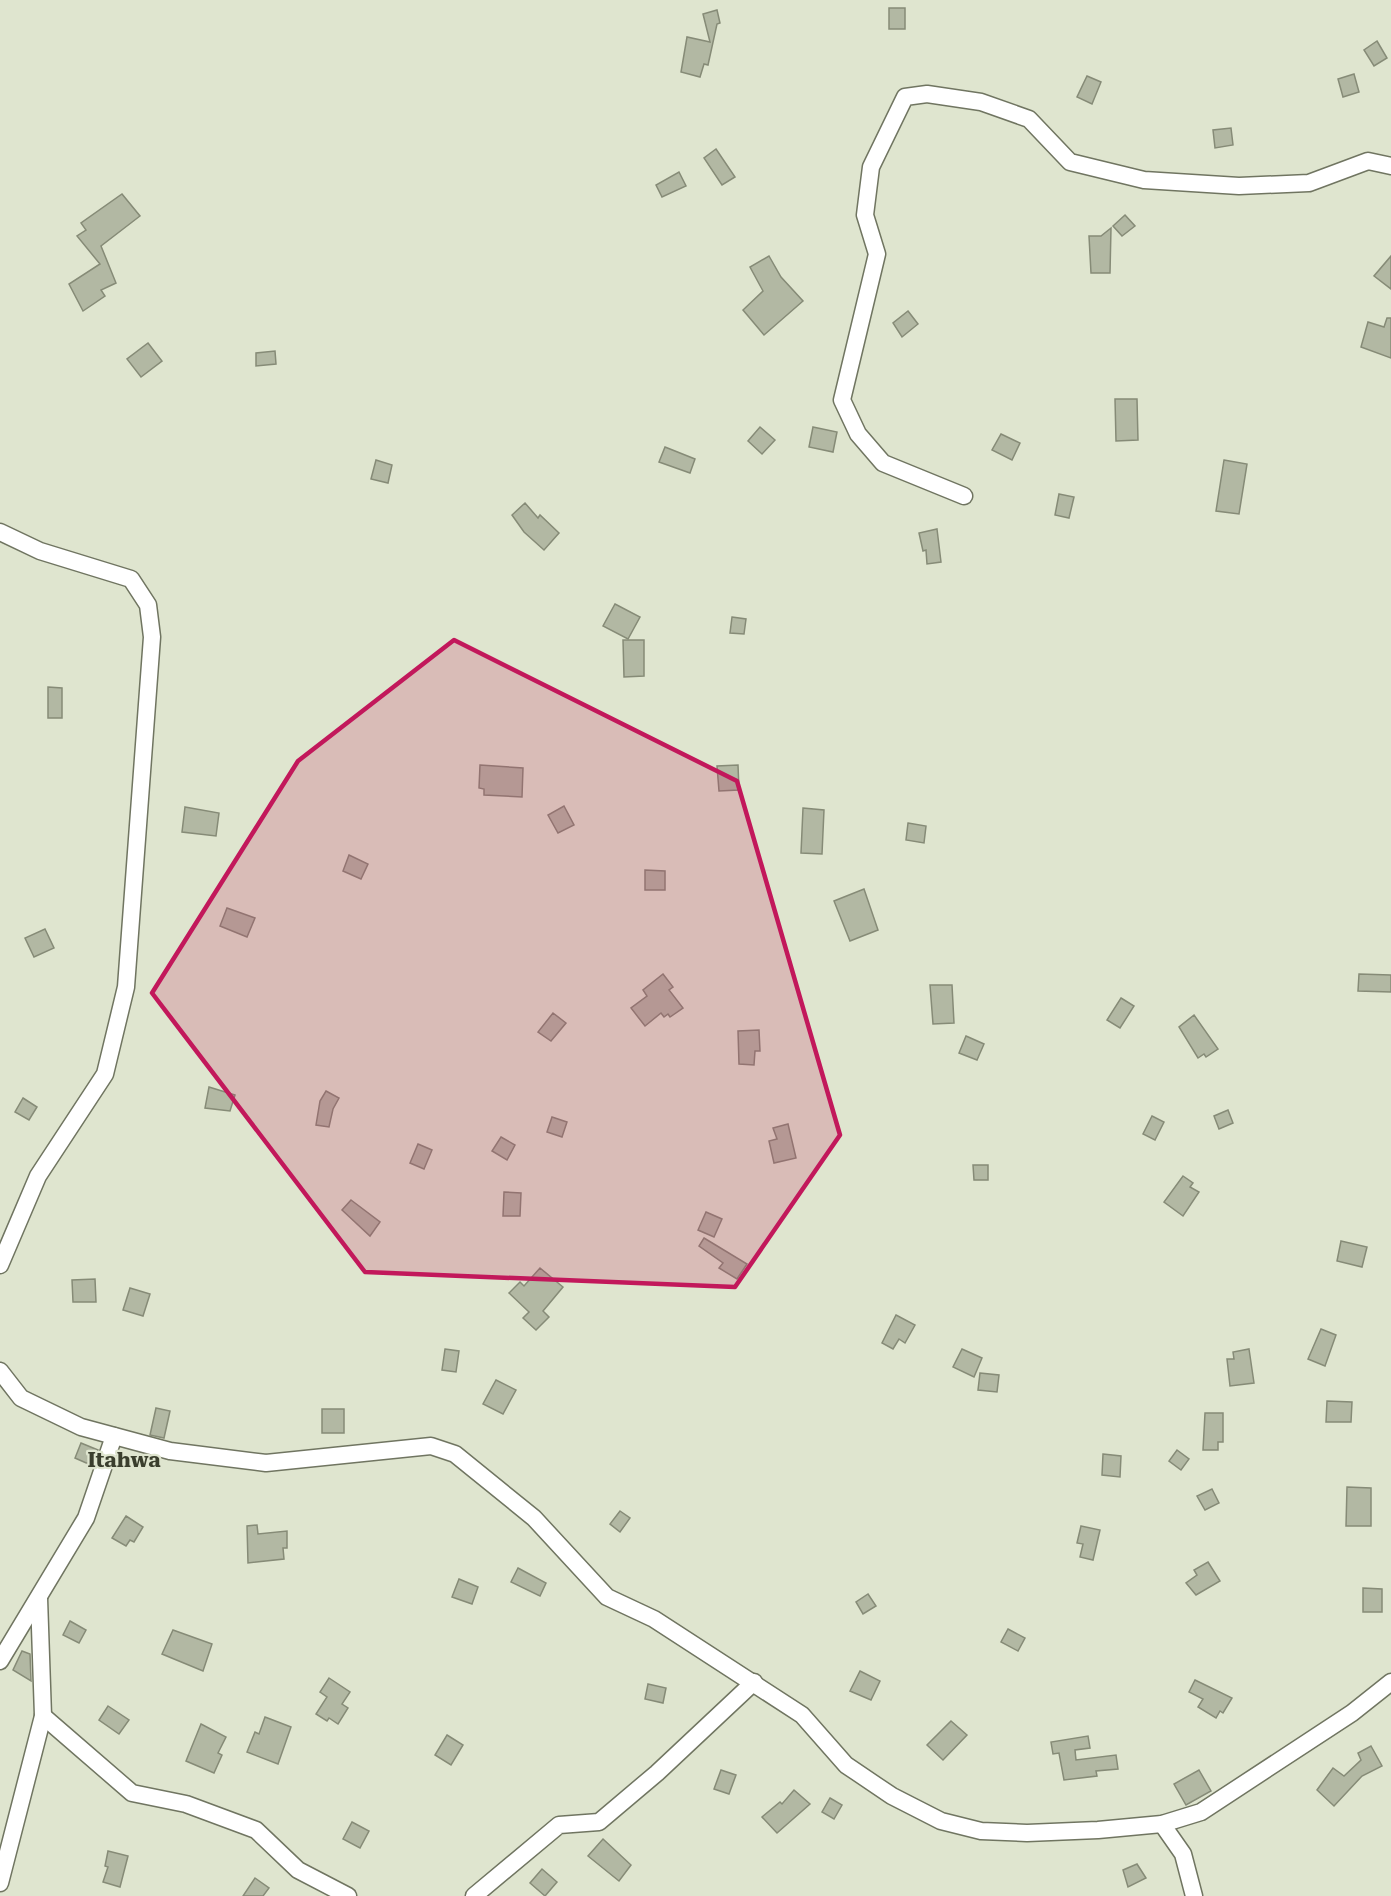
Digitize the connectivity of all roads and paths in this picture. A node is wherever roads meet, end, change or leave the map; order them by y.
1 (1391, 166) edge
2 (964, 496) dead end
3 (0, 532) edge
4 (0, 1265) edge
5 (0, 1371) edge
6 (114, 1436) junction
7 (39, 1598) junction
8 (0, 1661) edge
9 (754, 1682) junction
10 (1391, 1682) edge
11 (43, 1716) junction
12 (1162, 1824) junction
13 (0, 1883) edge
14 (348, 1896) edge
15 (474, 1896) edge
16 (1194, 1896) edge

1 - 2 street
3 - 4 street
5 - 6 street
6 - 7 street
6 - 9 street
7 - 8 street
7 - 11 street
9 - 12 street
9 - 15 street
10 - 12 street
11 - 13 street
11 - 14 street
12 - 16 street

